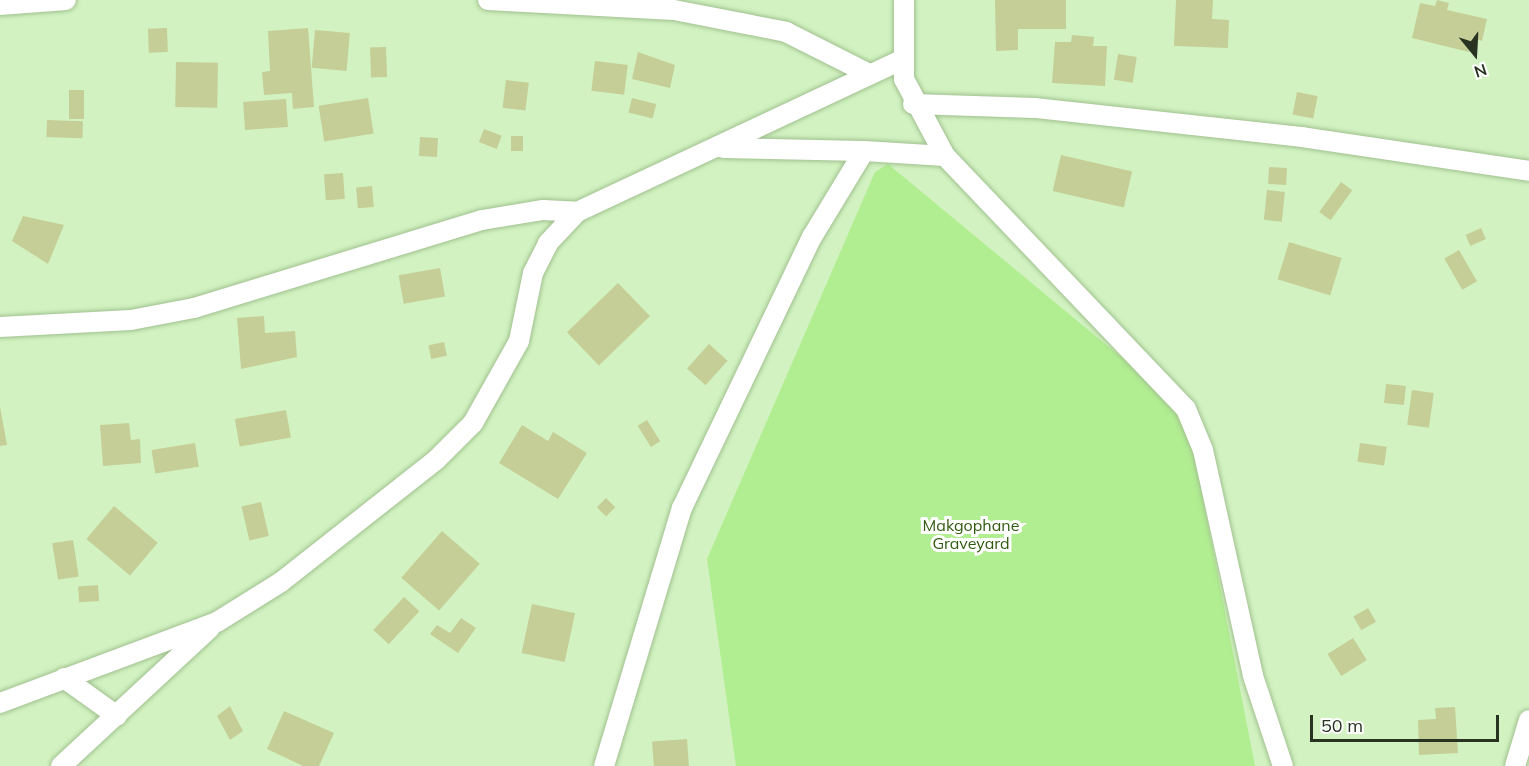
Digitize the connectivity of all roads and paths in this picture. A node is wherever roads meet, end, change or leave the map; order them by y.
1 (66, 0) edge
2 (488, 0) edge
3 (904, 0) edge
4 (0, 5) edge
5 (903, 59) junction
6 (869, 74) junction
7 (913, 104) junction
8 (718, 148) junction
9 (864, 151) junction
10 (945, 156) junction
11 (1529, 171) edge
12 (577, 212) junction
13 (0, 327) edge
14 (216, 622) junction
15 (64, 678) junction
16 (0, 703) edge
17 (117, 716) junction
18 (1529, 720) edge
19 (61, 766) edge
20 (604, 766) edge
21 (1283, 766) edge
22 (1515, 766) edge

1 - 4 street
2 - 6 street
3 - 5 street
5 - 6 street
5 - 7 street
6 - 8 street
7 - 10 street
7 - 11 street
8 - 9 street
8 - 12 street
9 - 10 street
9 - 20 street
10 - 21 street
12 - 13 street
12 - 14 street
14 - 15 street
14 - 17 street
15 - 16 street
15 - 17 street
17 - 19 street
18 - 22 street

